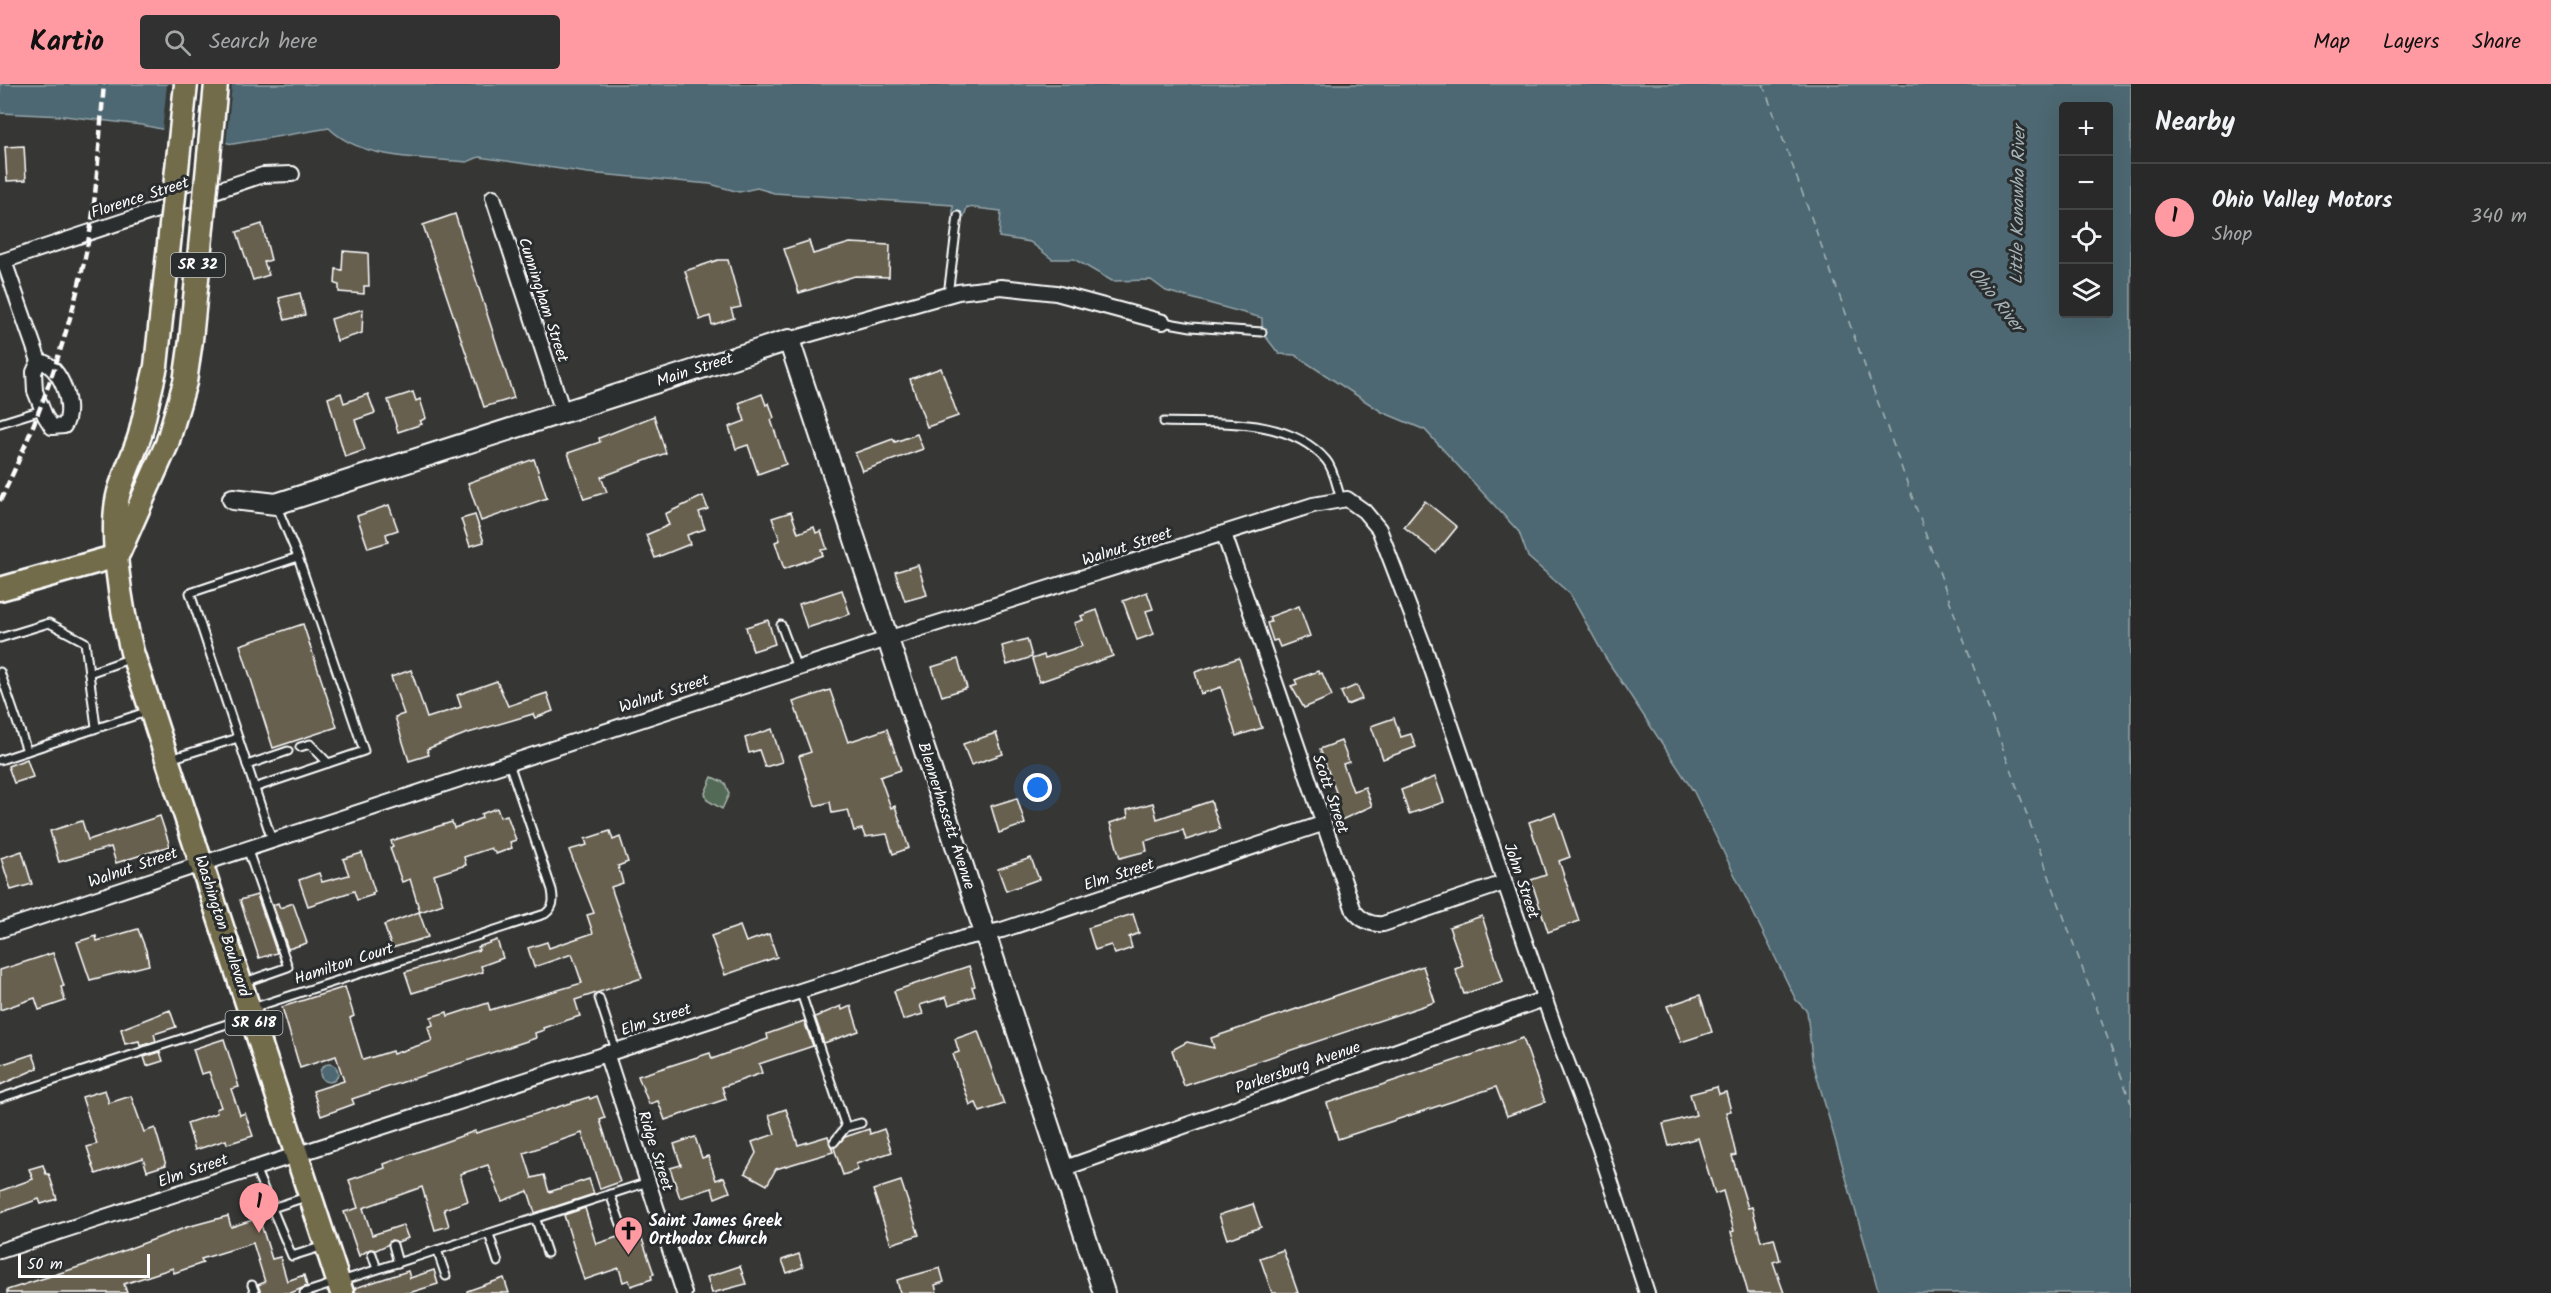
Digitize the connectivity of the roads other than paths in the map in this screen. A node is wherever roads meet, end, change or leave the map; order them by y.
1 (186, 84) edge
2 (216, 84) edge
3 (292, 174) dead end
4 (493, 197) dead end
5 (958, 216) dead end
6 (2, 261) edge
7 (948, 295) junction
8 (1163, 322) joint
9 (1262, 332) dead end
10 (789, 340) junction
11 (39, 361) junction
12 (42, 410) junction
13 (563, 412) junction
14 (1164, 422) dead end
15 (0, 423) edge
16 (233, 499) dead end
17 (1341, 499) junction
18 (276, 504) junction
19 (1224, 534) junction
20 (117, 556) junction
21 (298, 557) junction
22 (0, 589) edge
23 (781, 625) dead end
24 (0, 638) edge
25 (887, 639) junction
26 (134, 657) junction
27 (797, 668) junction
28 (0, 672) edge
29 (89, 673) junction
30 (151, 710) junction
31 (96, 728) junction
32 (238, 738) junction
33 (300, 747) dead end
34 (27, 751) junction
35 (288, 751) dead end
36 (0, 760) edge
37 (168, 760) junction
38 (509, 762) junction
39 (328, 763) junction
40 (247, 765) junction
41 (254, 788) junction
42 (1322, 824) junction
43 (272, 840) junction
44 (247, 848) junction
45 (201, 863) junction
46 (1504, 883) junction
47 (0, 930) edge
48 (985, 933) junction
49 (241, 983) junction
50 (800, 990) junction
51 (599, 998) dead end
52 (1544, 999) junction
53 (249, 1009) junction
54 (611, 1051) junction
55 (0, 1098) edge
56 (861, 1123) dead end
57 (846, 1128) junction
58 (834, 1142) dead end
59 (297, 1154) junction
60 (255, 1167) junction
61 (1062, 1169) junction
62 (648, 1182) junction
63 (610, 1194) junction
64 (310, 1195) junction
65 (272, 1208) junction
66 (536, 1220) junction
67 (621, 1224) dead end
68 (489, 1234) junction
69 (326, 1245) junction
70 (393, 1245) dead end
71 (437, 1250) junction
72 (0, 1251) edge
73 (547, 1253) dead end
74 (372, 1254) dead end
75 (498, 1262) dead end
76 (398, 1263) junction
77 (377, 1269) junction
78 (446, 1276) dead end
79 (340, 1287) edge
80 (303, 1293) edge
81 (684, 1293) edge
82 (1104, 1293) edge
83 (1647, 1293) edge

1 - 20 main road, SR 32, bridge
2 - 20 main road, SR 32, bridge
3 - 6 street, Florence Street
4 - 13 street, Cunningham Street
5 - 7 lane
6 - 11 street
7 - 8 street, Main Street
7 - 10 street, Main Street
8 - 9 lane
10 - 13 street, Main Street
10 - 25 street, Blennerhassett Avenue
11 - 12 street
11 - 12 street
12 - 15 lane
13 - 18 street, Main Street
14 - 17 lane
16 - 18 street, Main Street
17 - 19 street, Walnut Street
17 - 46 street, John Street
18 - 21 lane
19 - 25 street, Walnut Street
19 - 42 street, Scott Street
20 - 22 main road
20 - 26 main road, Washington Boulevard / SR 618
21 - 32 lane
21 - 39 lane
23 - 27 lane
24 - 29 lane
25 - 27 street, Walnut Street
25 - 48 street, Blennerhassett Avenue
26 - 29 lane
26 - 30 main road, Washington Boulevard / SR 618
27 - 38 street, Walnut Street
28 - 34 lane
29 - 31 lane
30 - 31 lane
30 - 37 main road, Washington Boulevard / SR 618
31 - 34 lane
32 - 37 lane
32 - 40 lane
33 - 39 lane
34 - 36 lane
35 - 40 lane
37 - 45 main road, Washington Boulevard / SR 618
38 - 43 street, Walnut Street
38 - 53 lane, Hamilton Court
39 - 41 lane
40 - 41 lane
41 - 43 lane
42 - 46 street, Scott Street
42 - 48 street, Elm Street
43 - 44 street, Walnut Street
44 - 45 street, Walnut Street
44 - 49 lane
45 - 47 street, Walnut Street
45 - 49 main road, Washington Boulevard / SR 618
46 - 52 street, John Street
48 - 50 street, Elm Street
48 - 61 street, Blennerhassett Avenue
49 - 53 main road, Washington Boulevard / SR 618
50 - 54 street, Elm Street
50 - 57 lane
51 - 54 lane
52 - 61 street, Parkersburg Avenue
52 - 83 street, John Street
53 - 55 lane, Hamilton Court
53 - 59 main road, Washington Boulevard / SR 618
54 - 59 street, Elm Street
54 - 62 street, Ridge Street
56 - 57 lane
57 - 58 lane
59 - 60 street, Elm Street
59 - 64 main road, Washington Boulevard / SR 618
60 - 65 lane
60 - 72 street, Elm Street
61 - 82 street, Blennerhassett Avenue
62 - 63 lane
62 - 81 street, Ridge Street
63 - 66 lane
63 - 67 lane
64 - 65 lane
64 - 69 main road, Washington Boulevard / SR 618
65 - 69 lane
66 - 68 lane
66 - 73 lane
68 - 71 lane
68 - 75 lane
69 - 79 main road, Washington Boulevard / SR 618
70 - 76 lane
71 - 76 lane
71 - 78 lane
74 - 77 lane
76 - 77 lane
77 - 79 lane
79 - 80 lane

